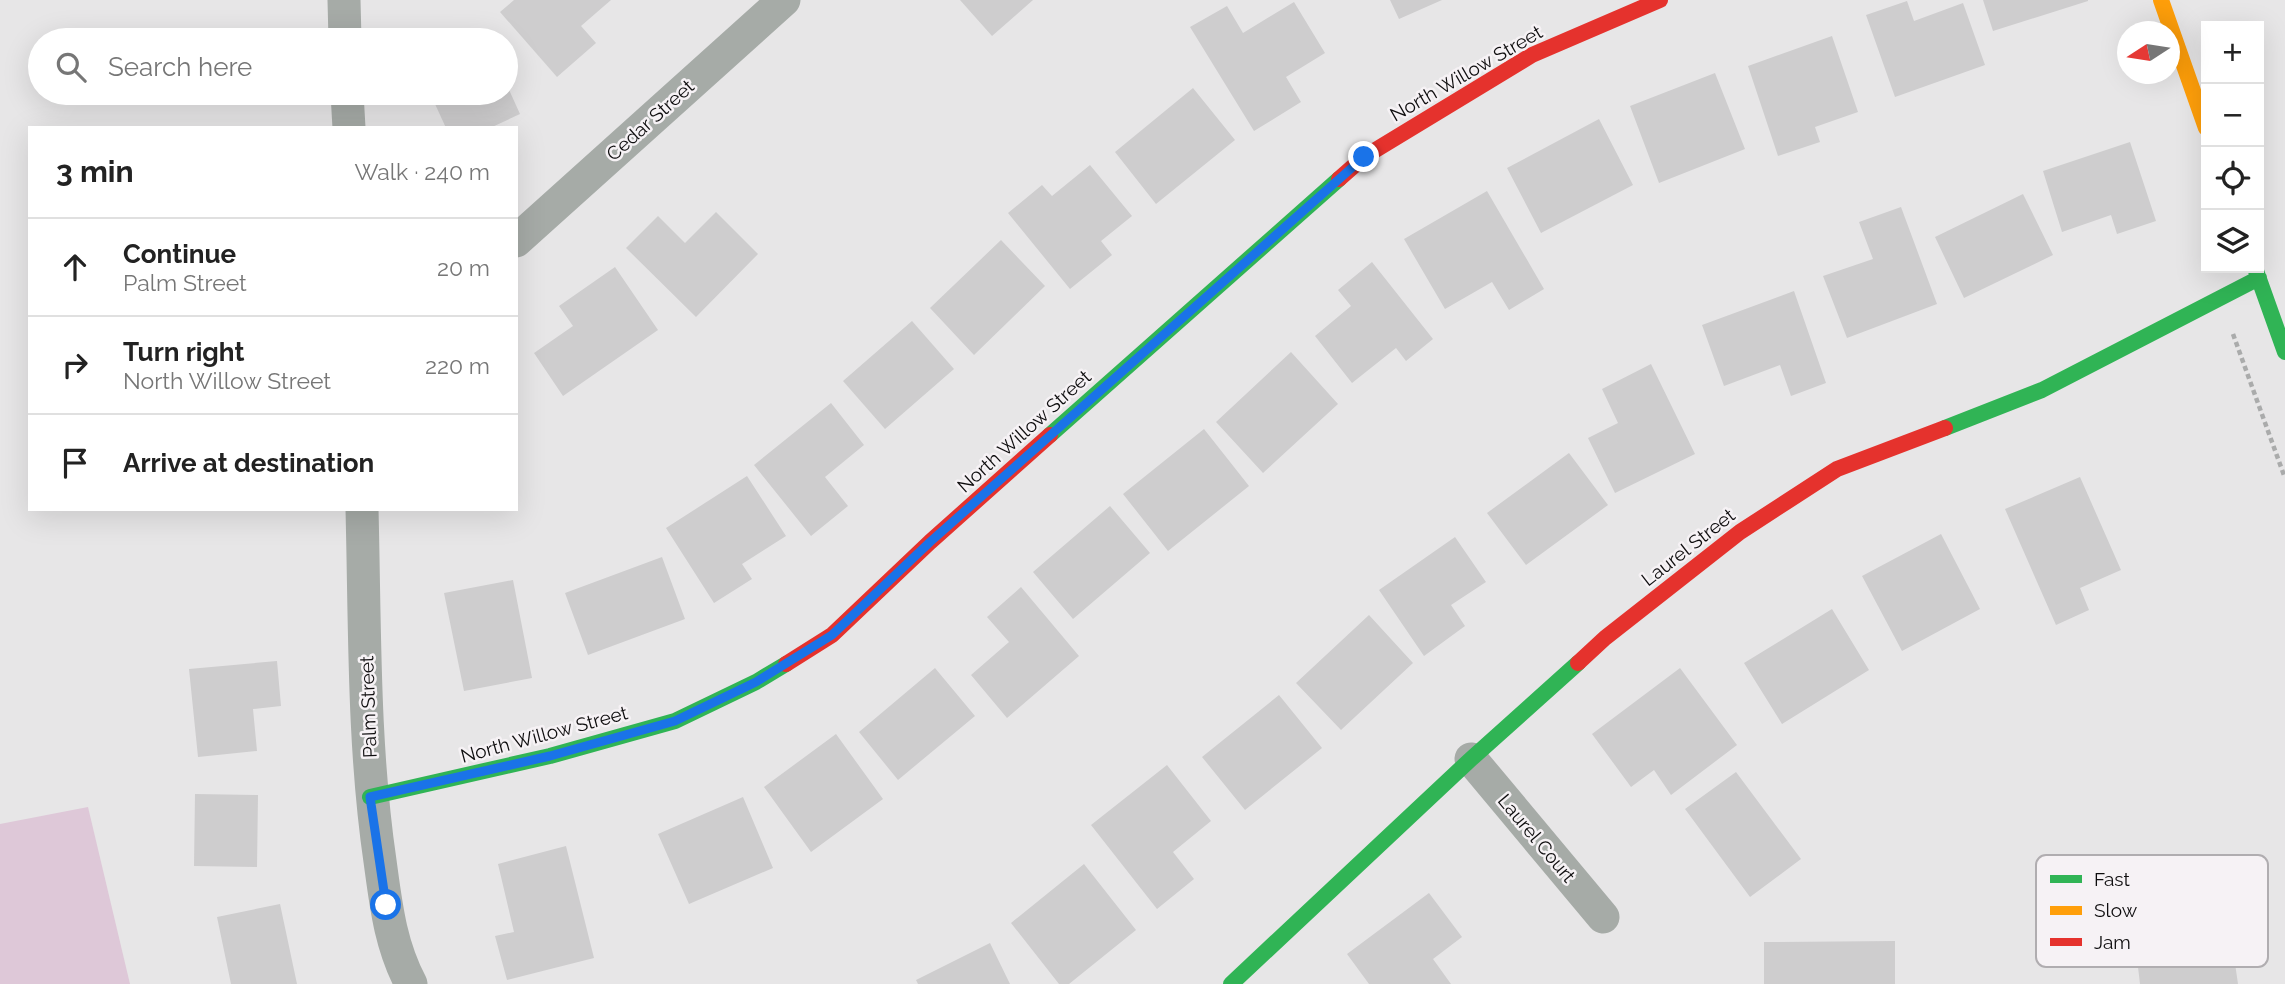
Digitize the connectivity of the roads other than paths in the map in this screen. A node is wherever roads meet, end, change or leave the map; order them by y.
1 (344, 0) edge
2 (784, 0) edge
3 (1660, 0) edge
4 (2161, 0) edge
5 (345, 28) edge
6 (348, 105) edge
7 (2201, 114) edge
8 (349, 126) edge
9 (518, 239) edge
10 (2257, 273) edge
11 (2285, 352) edge
12 (362, 511) edge
13 (1471, 759) junction
14 (370, 797) junction
15 (1603, 917) dead end
16 (411, 984) edge
17 (1231, 984) edge

1 - 5 street
2 - 9 street, Cedar Street
3 - 14 street, North Willow Street
4 - 7 street
6 - 8 street
10 - 11 street
10 - 13 street, Laurel Street
12 - 14 street, Palm Street
13 - 15 street, Laurel Court
13 - 17 street, Laurel Street
14 - 16 street, Palm Street

